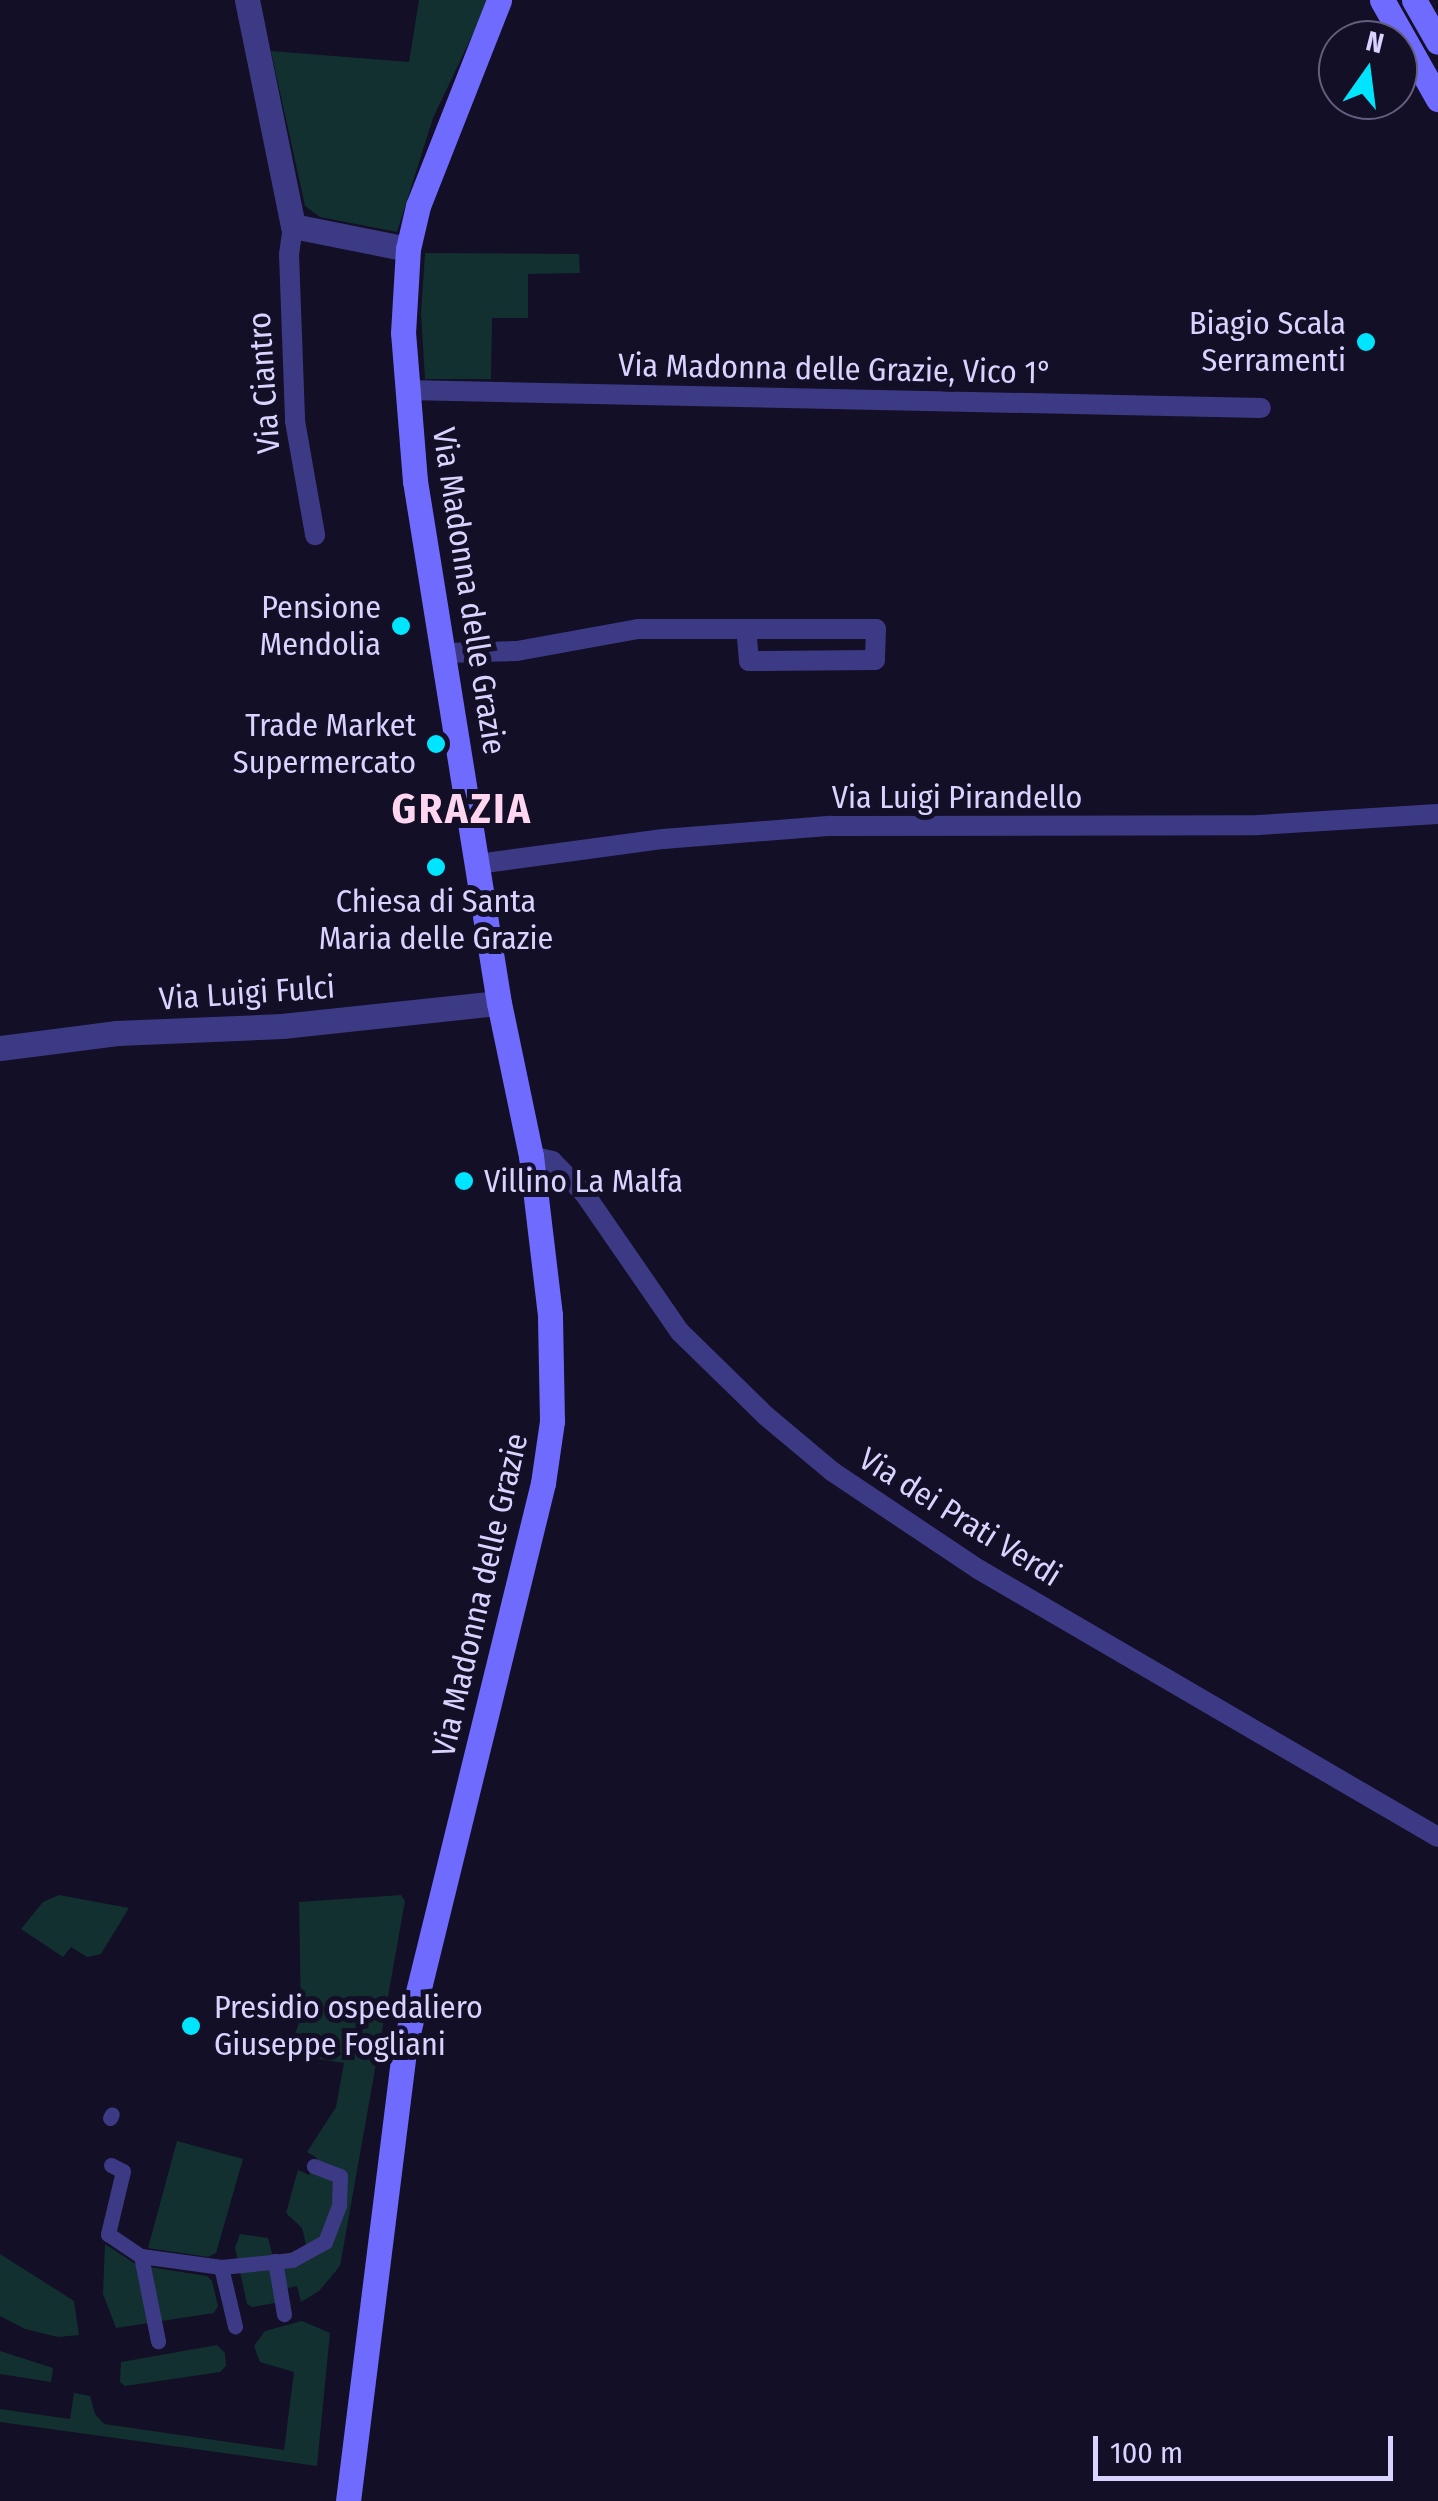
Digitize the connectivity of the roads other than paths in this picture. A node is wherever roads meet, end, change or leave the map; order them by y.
1 (247, 0) edge
2 (499, 0) edge
3 (1382, 0) edge
4 (1414, 0) edge
5 (1438, 42) edge
6 (1438, 99) edge
7 (293, 226) junction
8 (408, 248) junction
9 (407, 390) junction
10 (1261, 408) dead end
11 (315, 535) dead end
12 (746, 629) junction
13 (443, 653) junction
14 (1438, 814) edge
15 (478, 864) junction
16 (499, 1003) junction
17 (0, 1048) edge
18 (531, 1156) junction
19 (1438, 1836) edge
20 (111, 2164) dead end
21 (314, 2166) dead end
22 (141, 2256) junction
23 (276, 2262) junction
24 (221, 2267) junction
25 (284, 2314) dead end
26 (235, 2326) dead end
27 (158, 2341) dead end
28 (348, 2501) edge

1 - 7 street, Via Ciantro
2 - 8 main road, Via Madonna delle Grazie
3 - 6 main road
4 - 5 main road
7 - 8 street
7 - 11 street, Via Ciantro
8 - 9 main road, Via Madonna delle Grazie
9 - 10 street, Via Madonna delle Grazie, Vico 1°
9 - 13 main road, Via Madonna delle Grazie
12 - 12 street
12 - 13 street
13 - 15 main road, Via Madonna delle Grazie
14 - 15 street, Via Luigi Pirandello
15 - 16 main road, Via Madonna delle Grazie
16 - 17 street, Via Luigi Fulci
16 - 18 main road, Via Madonna delle Grazie
18 - 19 street, Via dei Prati Verdi
18 - 28 main road, Via Madonna delle Grazie
20 - 22 street
21 - 23 street
22 - 24 street
22 - 27 street
23 - 24 street
23 - 25 street
24 - 26 street

